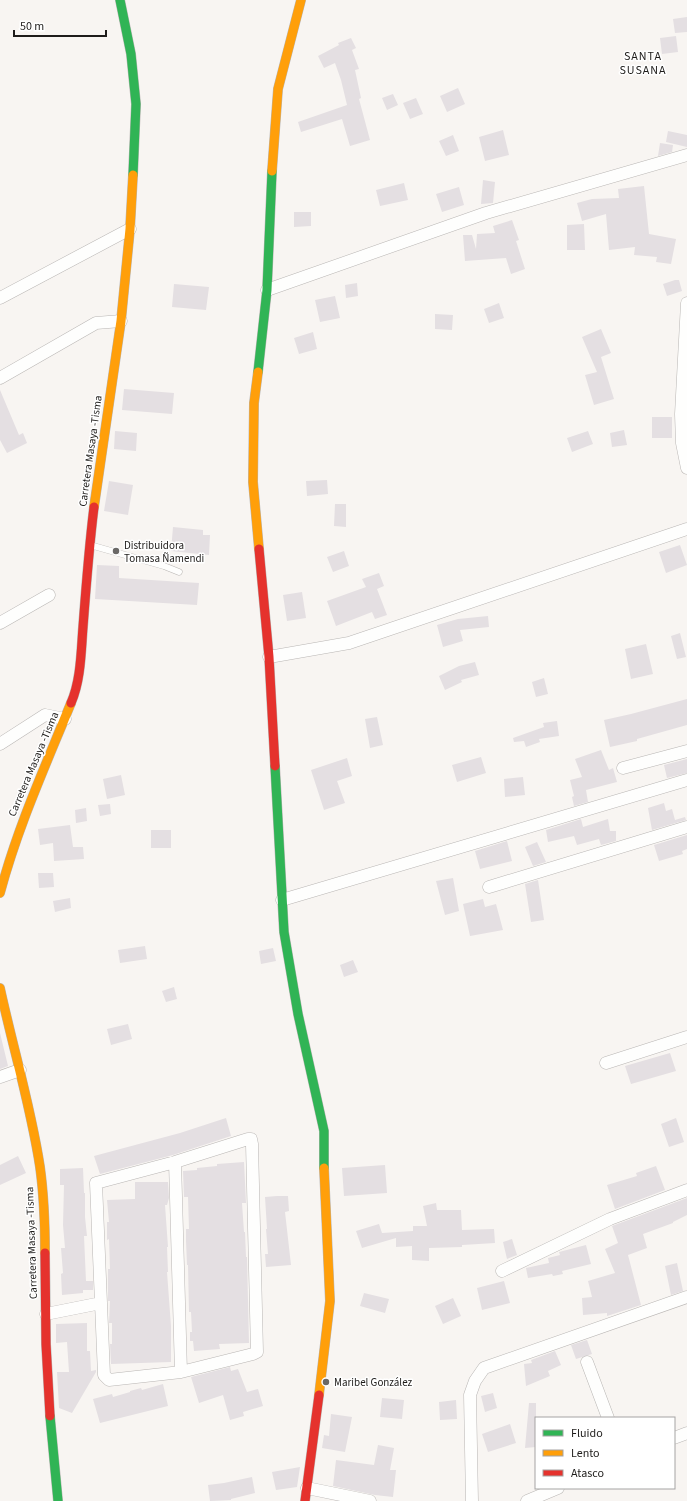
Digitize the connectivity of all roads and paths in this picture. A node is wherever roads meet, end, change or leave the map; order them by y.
1 (120, 0) edge
2 (301, 0) edge
3 (687, 155) edge
4 (130, 230) junction
5 (267, 290) junction
6 (0, 298) edge
7 (687, 303) edge
8 (122, 321) junction
9 (0, 378) edge
10 (685, 442) edge
11 (687, 468) edge
12 (687, 529) edge
13 (89, 544) junction
14 (179, 572) dead end
15 (49, 595) dead end
16 (0, 623) edge
17 (269, 657) junction
18 (65, 719) junction
19 (0, 744) edge
20 (687, 751) edge
21 (623, 768) dead end
22 (687, 780) edge
23 (687, 828) edge
24 (489, 887) dead end
25 (0, 893) edge
26 (282, 900) junction
27 (0, 988) edge
28 (687, 1037) edge
29 (606, 1063) dead end
30 (20, 1070) junction
31 (0, 1077) edge
32 (174, 1162) junction
33 (687, 1190) edge
34 (502, 1271) dead end
35 (687, 1297) edge
36 (101, 1303) junction
37 (46, 1314) junction
38 (587, 1362) dead end
39 (181, 1372) junction
40 (608, 1417) edge
41 (687, 1433) edge
42 (675, 1438) edge
43 (307, 1488) junction
44 (556, 1489) edge
45 (58, 1501) edge
46 (305, 1501) edge
47 (370, 1501) edge
48 (472, 1501) edge
49 (527, 1501) edge

1 - 4 street, Carretera Masaya -Tisma
2 - 5 street
3 - 5 street
4 - 6 street
4 - 8 street, Carretera Masaya -Tisma
5 - 17 street
7 - 10 street
8 - 9 street
8 - 13 street, Carretera Masaya -Tisma
10 - 11 street
12 - 17 street
13 - 14 lane
13 - 18 street, Carretera Masaya -Tisma
15 - 16 street
17 - 26 street
18 - 19 street
18 - 25 street, Carretera Masaya -Tisma
20 - 21 street
22 - 26 street
23 - 24 street
26 - 43 street
27 - 30 street, Carretera Masaya -Tisma
28 - 29 street
30 - 31 street
30 - 37 street, Carretera Masaya -Tisma
32 - 36 street
32 - 39 street
32 - 39 street
33 - 34 street
35 - 48 street
36 - 37 street
36 - 39 street
37 - 45 street, Carretera Masaya -Tisma
38 - 40 street
41 - 42 street
43 - 46 street
43 - 47 street
44 - 49 street

